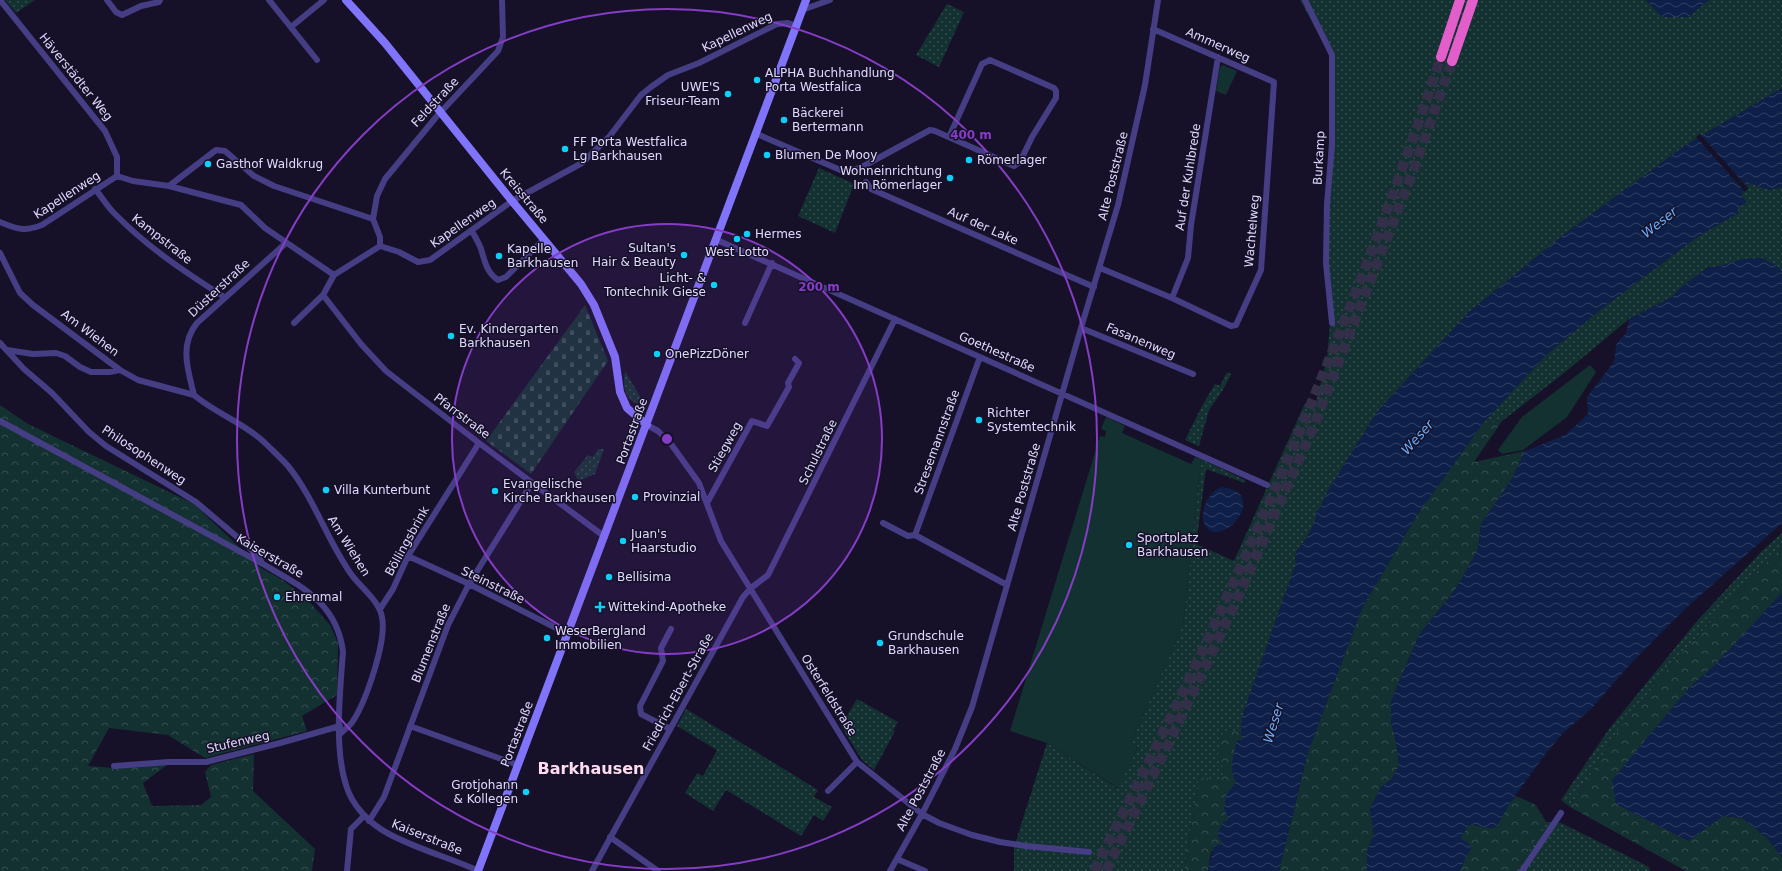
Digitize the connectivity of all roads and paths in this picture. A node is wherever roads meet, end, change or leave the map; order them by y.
1 (0, 0) edge
2 (107, 0) edge
3 (160, 0) edge
4 (269, 0) edge
5 (324, 0) edge
6 (346, 0) edge
7 (502, 0) edge
8 (806, 0) edge
9 (830, 0) edge
10 (1158, 0) edge
11 (1305, 0) edge
12 (1460, 0) edge
13 (1473, 0) edge
14 (802, 10) junction
15 (797, 26) junction
16 (291, 27) junction
17 (1153, 29) junction
18 (1218, 57) junction
19 (1441, 57) tunnel mouth
20 (317, 60) dead end
21 (1452, 61) tunnel mouth
22 (1274, 82) joint
23 (441, 112) junction
24 (757, 134) junction
25 (948, 136) junction
26 (117, 176) junction
27 (866, 182) dead end
28 (169, 186) junction
29 (96, 189) junction
30 (512, 201) junction
31 (373, 219) junction
32 (0, 222) edge
33 (472, 231) junction
34 (544, 239) junction
35 (717, 240) junction
36 (286, 243) junction
37 (380, 246) junction
38 (0, 253) edge
39 (772, 263) junction
40 (1100, 268) junction
41 (334, 275) junction
42 (1094, 287) junction
43 (323, 295) junction
44 (224, 297) junction
45 (1172, 298) junction
46 (896, 319) junction
47 (745, 323) dead end
48 (1332, 323) dead end
49 (294, 324) dead end
50 (1081, 328) junction
51 (0, 343) edge
52 (7, 350) junction
53 (980, 357) junction
54 (795, 359) dead end
55 (120, 370) junction
56 (1193, 374) dead end
57 (1063, 393) junction
58 (194, 395) junction
59 (0, 421) edge
60 (647, 425) junction
61 (479, 443) junction
62 (532, 483) junction
63 (1267, 485) dead end
64 (707, 503) junction
65 (882, 523) dead end
66 (915, 535) junction
67 (605, 537) junction
68 (408, 556) junction
69 (263, 564) junction
70 (469, 584) junction
71 (1007, 585) junction
72 (751, 588) junction
73 (380, 609) junction
74 (671, 629) dead end
75 (568, 634) junction
76 (340, 726) junction
77 (410, 726) junction
78 (670, 729) junction
79 (340, 734) junction
80 (857, 762) junction
81 (518, 765) junction
82 (114, 766) dead end
83 (828, 791) dead end
84 (1561, 813) dead end
85 (922, 814) junction
86 (367, 818) junction
87 (610, 837) junction
88 (1089, 852) dead end
89 (897, 859) junction
90 (347, 871) edge
91 (479, 871) edge
92 (592, 871) edge
93 (658, 871) edge
94 (890, 871) edge
95 (925, 871) edge
96 (1522, 871) edge

1 - 26 street, Häverstädter Weg
2 - 3 street
4 - 16 street
5 - 16 street
6 - 23 main road, Kreisstraße
7 - 23 street, Feldstraße
8 - 14 main road, Portastraße
9 - 14 street
10 - 17 street, Alte Poststraße
11 - 48 street, Burkamp
12 - 19 highway
13 - 21 highway
14 - 15 main road, Portastraße
15 - 24 main road, Portastraße
15 - 30 street, Kapellenweg
16 - 20 street
17 - 18 street, Ammerweg
17 - 40 street, Alte Poststraße
18 - 22 street, Ammerweg
18 - 45 street, Auf der Kuhlbrede
22 - 45 street, Wachtelweg
23 - 30 main road, Kreisstraße
23 - 31 street, Feldstraße
24 - 25 street
24 - 35 main road, Portastraße
25 - 25 street
26 - 28 street, Kapellenweg
26 - 29 street, Kapellenweg
27 - 42 street, Auf der Lake
28 - 31 street
28 - 36 street, Kapellenweg
29 - 32 street, Kapellenweg
29 - 44 street, Kampstraße
30 - 33 street, Kapellenweg
30 - 34 main road, Kreisstraße
31 - 37 street
33 - 34 street
33 - 37 street, Kapellenweg
34 - 60 main road, Kreisstraße
35 - 39 street, Goethestraße
35 - 60 main road, Portastraße
36 - 41 street, Kapellenweg
36 - 44 street, Düsterstraße
37 - 41 street
38 - 55 street, Am Wiehen
39 - 46 street, Goethestraße
39 - 47 street
40 - 42 street, Alte Poststraße
40 - 45 street, Wachtelweg
41 - 43 street
42 - 50 street, Alte Poststraße
43 - 49 street
43 - 61 street, Pfarrstraße
44 - 58 street, Düsterstraße
46 - 53 street, Goethestraße
46 - 72 street, Schulstraße
50 - 56 street, Fasanenweg
50 - 57 street, Alte Poststraße
51 - 52 street, Philosophenweg
52 - 55 street
52 - 69 street, Philosophenweg
53 - 57 street, Goethestraße
53 - 66 street, Stresemannstraße
54 - 64 street, Stiegweg
55 - 58 street, Am Wiehen
57 - 63 street, Goethestraße
57 - 71 street, Alte Poststraße
58 - 73 street, Am Wiehen
59 - 69 street, Kaiserstraße
60 - 64 street, Osterfeldstraße
60 - 67 main road, Portastraße
61 - 62 street, Pfarrstraße
61 - 68 street, Böllingsbrink
62 - 67 street, Pfarrstraße
62 - 70 street, Blumenstraße
64 - 72 street, Osterfeldstraße
65 - 66 street
66 - 71 street
67 - 75 main road, Portastraße
68 - 70 street, Steinstraße
68 - 73 street, Böllingsbrink
69 - 76 street, Kaiserstraße
70 - 75 street, Steinstraße
70 - 77 street, Blumenstraße
71 - 85 street, Alte Poststraße
72 - 78 street, Friedrich-Ebert-Straße
72 - 80 street, Osterfeldstraße
73 - 79 street
74 - 78 street
75 - 81 main road, Portastraße
76 - 79 street, Kaiserstraße
76 - 82 street, Stufenweg
77 - 81 street
77 - 86 street, Blumenstraße
78 - 87 street, Friedrich-Ebert-Straße
79 - 86 street, Kaiserstraße
80 - 83 street
80 - 85 street, Osterfeldstraße
81 - 91 main road, Portastraße
84 - 96 street
85 - 88 street, Osterfeldstraße
85 - 89 street, Alte Poststraße
86 - 90 street, Blumenstraße
86 - 91 street, Kaiserstraße
87 - 92 street, Friedrich-Ebert-Straße
87 - 93 street
89 - 94 street, Alte Poststraße
89 - 95 street

